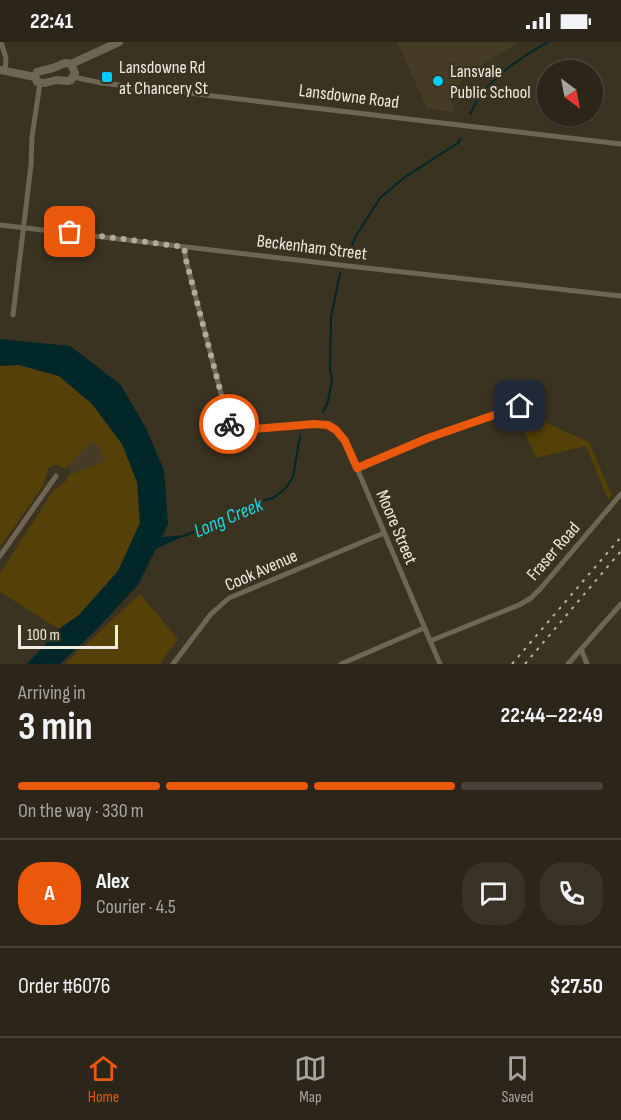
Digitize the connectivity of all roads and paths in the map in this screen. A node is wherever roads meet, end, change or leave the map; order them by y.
1 (1, 42) edge
2 (119, 42) edge
3 (71, 64) junction
4 (2, 71) edge
5 (73, 77) junction
6 (37, 80) junction
7 (621, 144) edge
8 (0, 225) edge
9 (24, 227) junction
10 (184, 247) junction
11 (621, 296) edge
12 (13, 315) dead end
13 (520, 406) dead end
14 (357, 468) junction
15 (56, 476) dead end
16 (621, 494) edge
17 (384, 533) junction
18 (0, 556) edge
19 (621, 604) edge
20 (424, 628) junction
21 (430, 641) junction
22 (581, 649) junction
23 (173, 664) edge
24 (341, 664) edge
25 (440, 664) edge
26 (568, 664) edge
27 (587, 664) edge

1 - 4 street
2 - 3 main road
3 - 5 main road
3 - 6 main road
4 - 6 main road
5 - 6 main road
5 - 7 street, Lansdowne Road
6 - 9 street
8 - 9 street, Beckenham Street
9 - 10 street, Beckenham Street
9 - 12 street
10 - 11 street, Beckenham Street
10 - 14 street, Moore Street
13 - 14 street
14 - 17 street, Moore Street
15 - 18 street
16 - 21 street, Fraser Road
17 - 20 street, Moore Street
17 - 23 street, Cook Avenue
19 - 22 street
20 - 21 street, Moore Street
20 - 24 street
21 - 25 street, Moore Street
22 - 26 street
22 - 27 street

